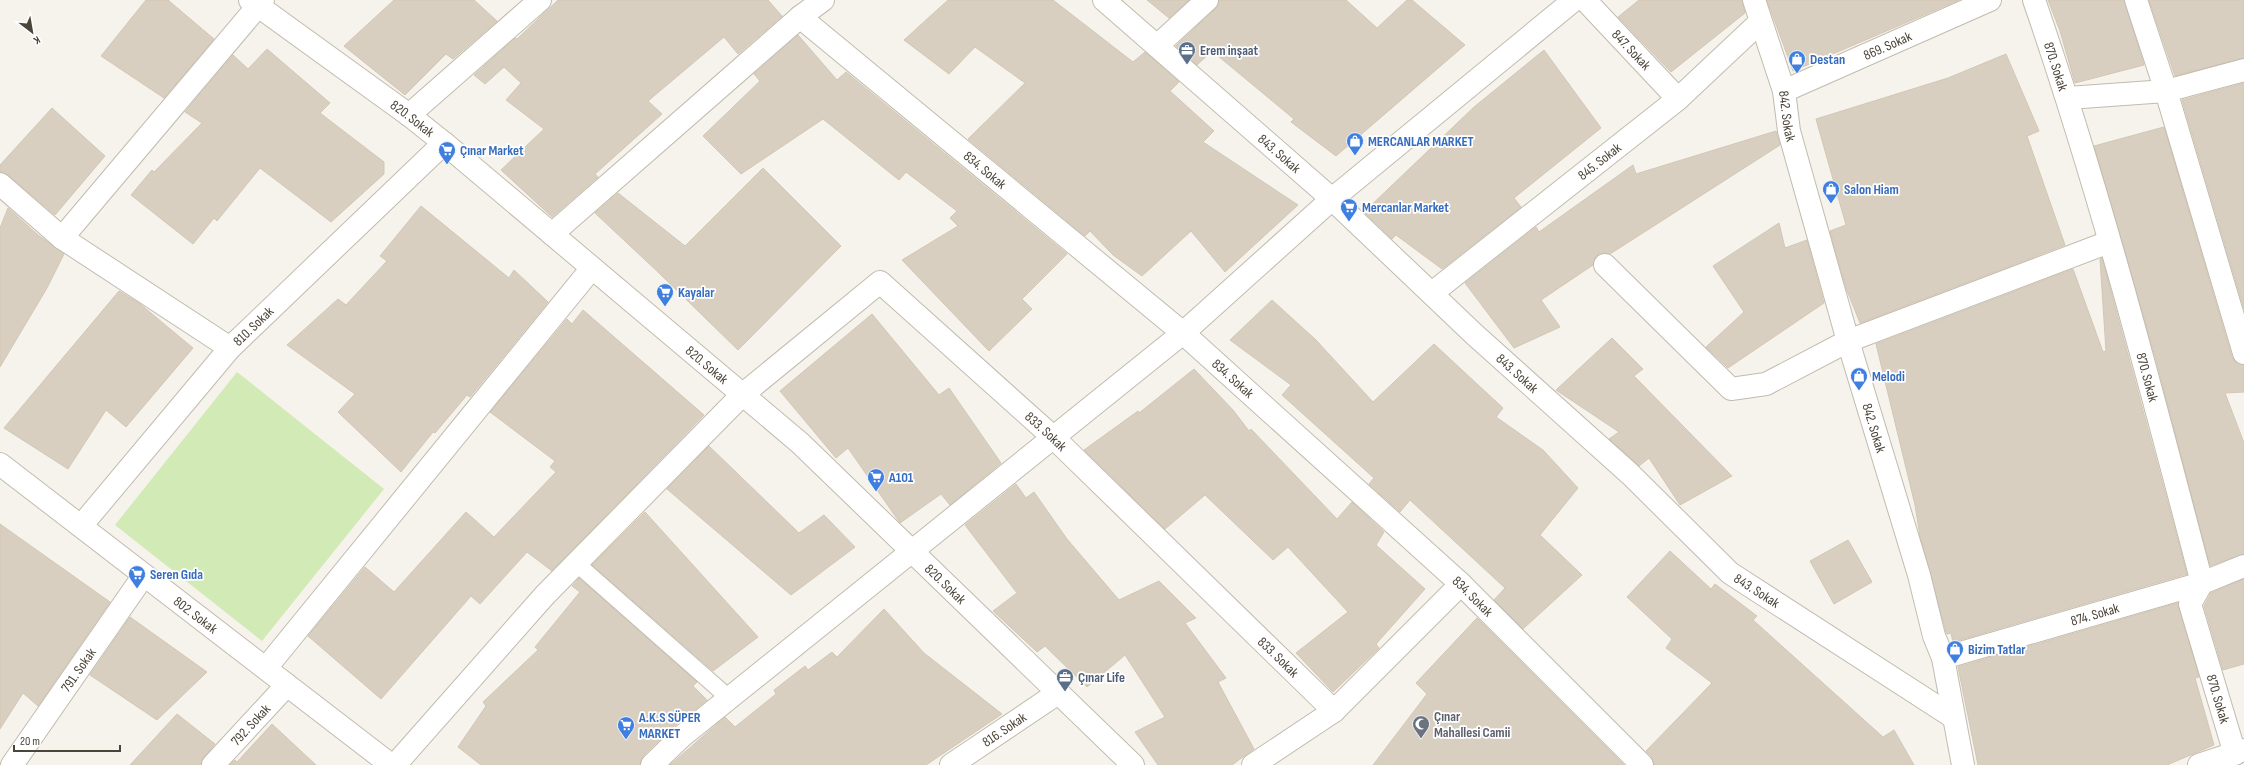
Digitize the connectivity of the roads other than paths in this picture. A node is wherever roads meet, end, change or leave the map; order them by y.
1 (540, 0) edge
2 (823, 0) edge
3 (1104, 0) edge
4 (1207, 0) edge
5 (1574, 0) edge
6 (1586, 0) edge
7 (1754, 0) edge
8 (1990, 0) edge
9 (2034, 0) edge
10 (2136, 0) edge
11 (257, 2) edge
12 (800, 17) junction
13 (1760, 22) junction
14 (1157, 46) junction
15 (2244, 70) edge
16 (1784, 91) junction
17 (2166, 91) junction
18 (2068, 98) junction
19 (1678, 99) junction
20 (409, 115) junction
21 (444, 143) junction
22 (0, 184) edge
23 (1332, 199) junction
24 (552, 234) junction
25 (62, 238) junction
26 (2109, 242) junction
27 (1605, 265) dead end
28 (592, 268) junction
29 (1432, 292) junction
30 (1183, 333) junction
31 (1848, 341) junction
32 (230, 348) junction
33 (2244, 353) edge
34 (742, 395) junction
35 (1054, 438) junction
36 (0, 464) edge
37 (81, 526) junction
38 (911, 551) junction
39 (576, 563) junction
40 (2244, 566) edge
41 (144, 575) junction
42 (2202, 583) junction
43 (1461, 584) junction
44 (1943, 658) junction
45 (266, 668) junction
46 (287, 685) junction
47 (1058, 693) junction
48 (729, 698) junction
49 (1334, 711) junction
50 (1953, 717) junction
51 (2240, 752) edge
52 (664, 761) edge
53 (12, 765) edge
54 (213, 765) edge
55 (391, 765) edge
56 (396, 765) edge
57 (951, 765) edge
58 (1133, 765) edge
59 (1253, 765) edge
60 (1642, 765) edge
61 (1963, 765) edge
62 (2199, 765) edge

1 - 20 street
2 - 12 street
3 - 14 street, 843. Sokak
4 - 14 street
5 - 23 street
6 - 19 street, 847. Sokak
7 - 13 street, 842. Sokak
8 - 16 street, 869. Sokak
9 - 18 street, 870. Sokak
10 - 17 street
11 - 20 street, 820. Sokak
11 - 25 street
12 - 24 street
12 - 30 street, 834. Sokak
13 - 16 street, 842. Sokak
13 - 19 street, 845. Sokak
14 - 23 street, 843. Sokak
15 - 17 street
16 - 31 street, 842. Sokak
17 - 18 street
17 - 33 street
18 - 26 street, 870. Sokak
19 - 29 street, 845. Sokak
20 - 21 street, 820. Sokak
21 - 24 street, 820. Sokak
21 - 32 street, 810. Sokak
22 - 25 street
23 - 29 street, 843. Sokak
23 - 30 street
24 - 28 street, 820. Sokak
25 - 32 street
26 - 31 street
26 - 42 street, 870. Sokak
27 - 31 street
28 - 34 street, 820. Sokak
28 - 45 street
29 - 50 street, 843. Sokak
30 - 35 street
30 - 43 street, 834. Sokak
31 - 44 street, 842. Sokak
32 - 37 street, 810. Sokak
34 - 35 street, 833. Sokak
34 - 38 street, 820. Sokak
34 - 39 street
35 - 38 street
35 - 49 street, 833. Sokak
36 - 37 street, 802. Sokak
37 - 41 street, 802. Sokak
38 - 47 street, 820. Sokak
38 - 48 street
39 - 48 lane
39 - 56 street
40 - 42 street, 874. Sokak
41 - 45 street, 802. Sokak
41 - 53 street, 791. Sokak
42 - 44 street, 874. Sokak
42 - 51 street, 870. Sokak
43 - 49 street
43 - 60 street, 834. Sokak
44 - 50 street, 842. Sokak
45 - 46 street, 802. Sokak
46 - 54 street, 792. Sokak
46 - 55 street, 802. Sokak
47 - 57 street, 816. Sokak
47 - 58 street, 820. Sokak
48 - 52 street
49 - 59 street
50 - 61 street, 842. Sokak
51 - 62 street

